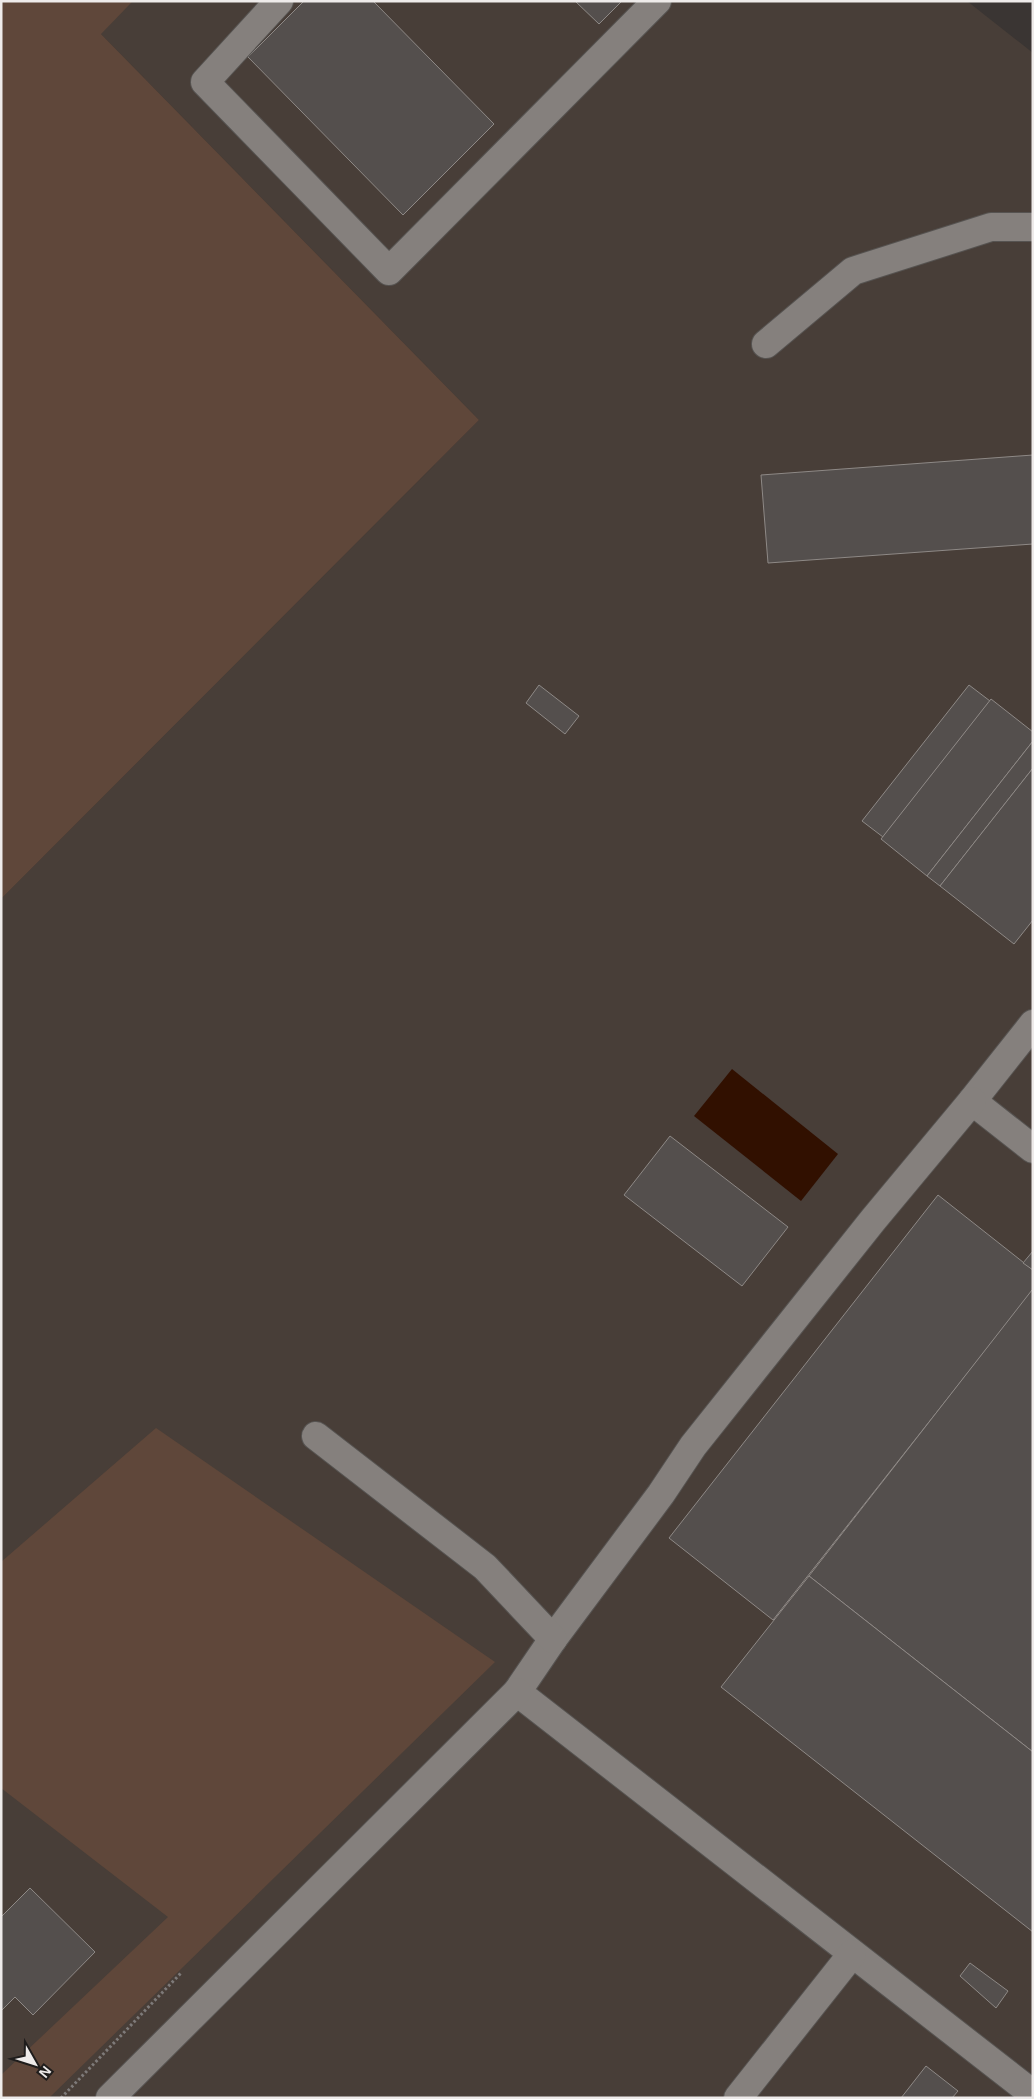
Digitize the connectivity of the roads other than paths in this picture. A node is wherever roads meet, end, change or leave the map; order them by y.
1 (279, 1) edge
2 (657, 1) edge
3 (1033, 227) edge
4 (766, 344) dead end
5 (1033, 1024) edge
6 (972, 1101) junction
7 (1033, 1149) edge
8 (316, 1436) dead end
9 (553, 1640) junction
10 (518, 1692) junction
11 (852, 1954) junction
12 (1033, 2094) edge
13 (110, 2098) edge
14 (738, 2098) edge

1 - 2 lane
3 - 4 lane
5 - 6 lane
6 - 7 lane
6 - 9 lane
8 - 9 lane
9 - 10 lane
10 - 11 lane
10 - 13 lane
11 - 12 lane
11 - 14 lane

